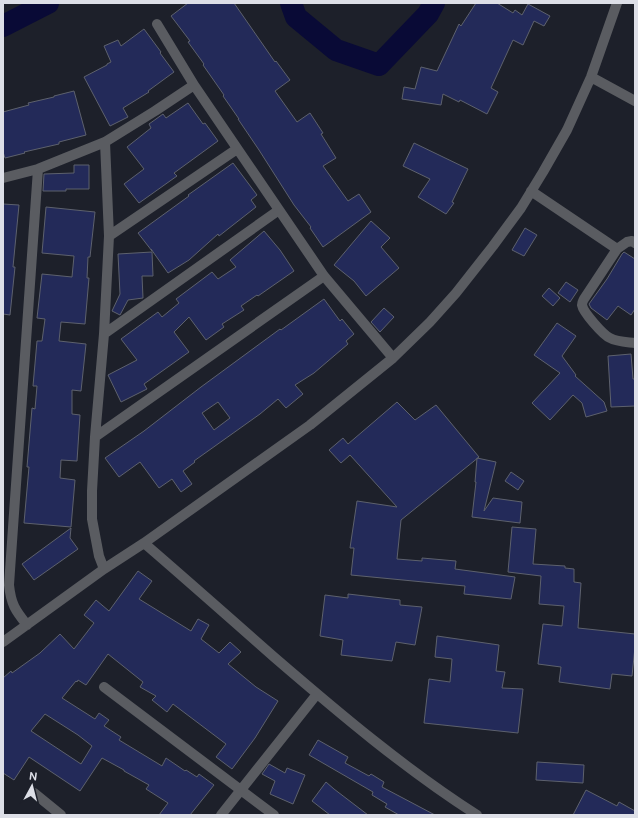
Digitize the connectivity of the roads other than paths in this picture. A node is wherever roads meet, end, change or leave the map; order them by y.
1 (617, 3) edge
2 (157, 24) dead end
3 (591, 77) junction
4 (194, 85) junction
5 (635, 101) edge
6 (105, 142) junction
7 (237, 148) junction
8 (38, 169) junction
9 (3, 178) edge
10 (532, 191) junction
11 (279, 210) junction
12 (110, 236) junction
13 (635, 243) edge
14 (616, 249) junction
15 (324, 276) junction
16 (104, 334) junction
17 (635, 343) edge
18 (393, 358) junction
19 (95, 437) junction
20 (144, 543) junction
21 (104, 569) junction
22 (27, 625) junction
23 (3, 642) edge
24 (104, 687) dead end
25 (317, 694) junction
26 (241, 790) junction
27 (34, 793) dead end
28 (60, 815) edge
29 (221, 815) edge
30 (274, 815) edge
31 (477, 815) edge

1 - 3 street
2 - 4 street
3 - 5 street
3 - 10 street
4 - 6 street
4 - 7 street
6 - 8 street
6 - 12 street
7 - 11 street
7 - 12 street
8 - 9 street
8 - 22 street
10 - 14 street
10 - 18 street
11 - 15 street
11 - 16 street
12 - 16 street
13 - 14 street
14 - 17 street
15 - 18 street
15 - 19 street
16 - 19 street
18 - 20 street
19 - 21 street
20 - 21 street
20 - 25 street
21 - 22 street
22 - 23 street
24 - 26 street
25 - 26 street
25 - 31 street
26 - 29 street
26 - 30 street
27 - 28 street

